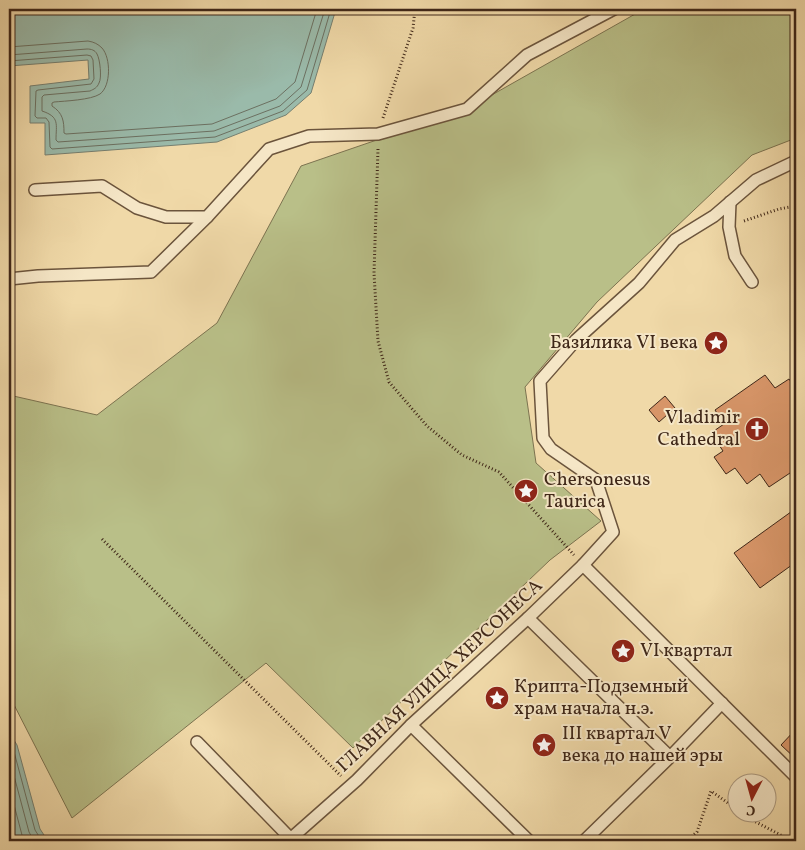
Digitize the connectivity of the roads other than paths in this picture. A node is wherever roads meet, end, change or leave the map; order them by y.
1 (614, 9) edge
2 (796, 161) edge
3 (35, 190) dead end
4 (730, 202) junction
5 (207, 216) junction
6 (9, 279) edge
7 (752, 282) dead end
8 (583, 565) junction
9 (528, 618) junction
10 (722, 703) junction
11 (411, 725) junction
12 (197, 742) dead end
13 (670, 757) junction
14 (796, 777) edge
15 (291, 840) edge
16 (529, 841) edge
17 (584, 841) edge

1 - 5 lane
2 - 4 lane
3 - 5 lane
4 - 7 lane
4 - 8 lane, ГЛАВНАЯ УЛИЦА ХЕРСОНЕСА
5 - 6 lane
8 - 9 lane, ГЛАВНАЯ УЛИЦА ХЕРСОНЕСА
8 - 10 lane
9 - 11 lane, ГЛАВНАЯ УЛИЦА ХЕРСОНЕСА
9 - 13 lane
10 - 13 lane
10 - 14 lane
11 - 15 lane, ГЛАВНАЯ УЛИЦА ХЕРСОНЕСА
11 - 16 lane
12 - 15 lane
13 - 17 lane

